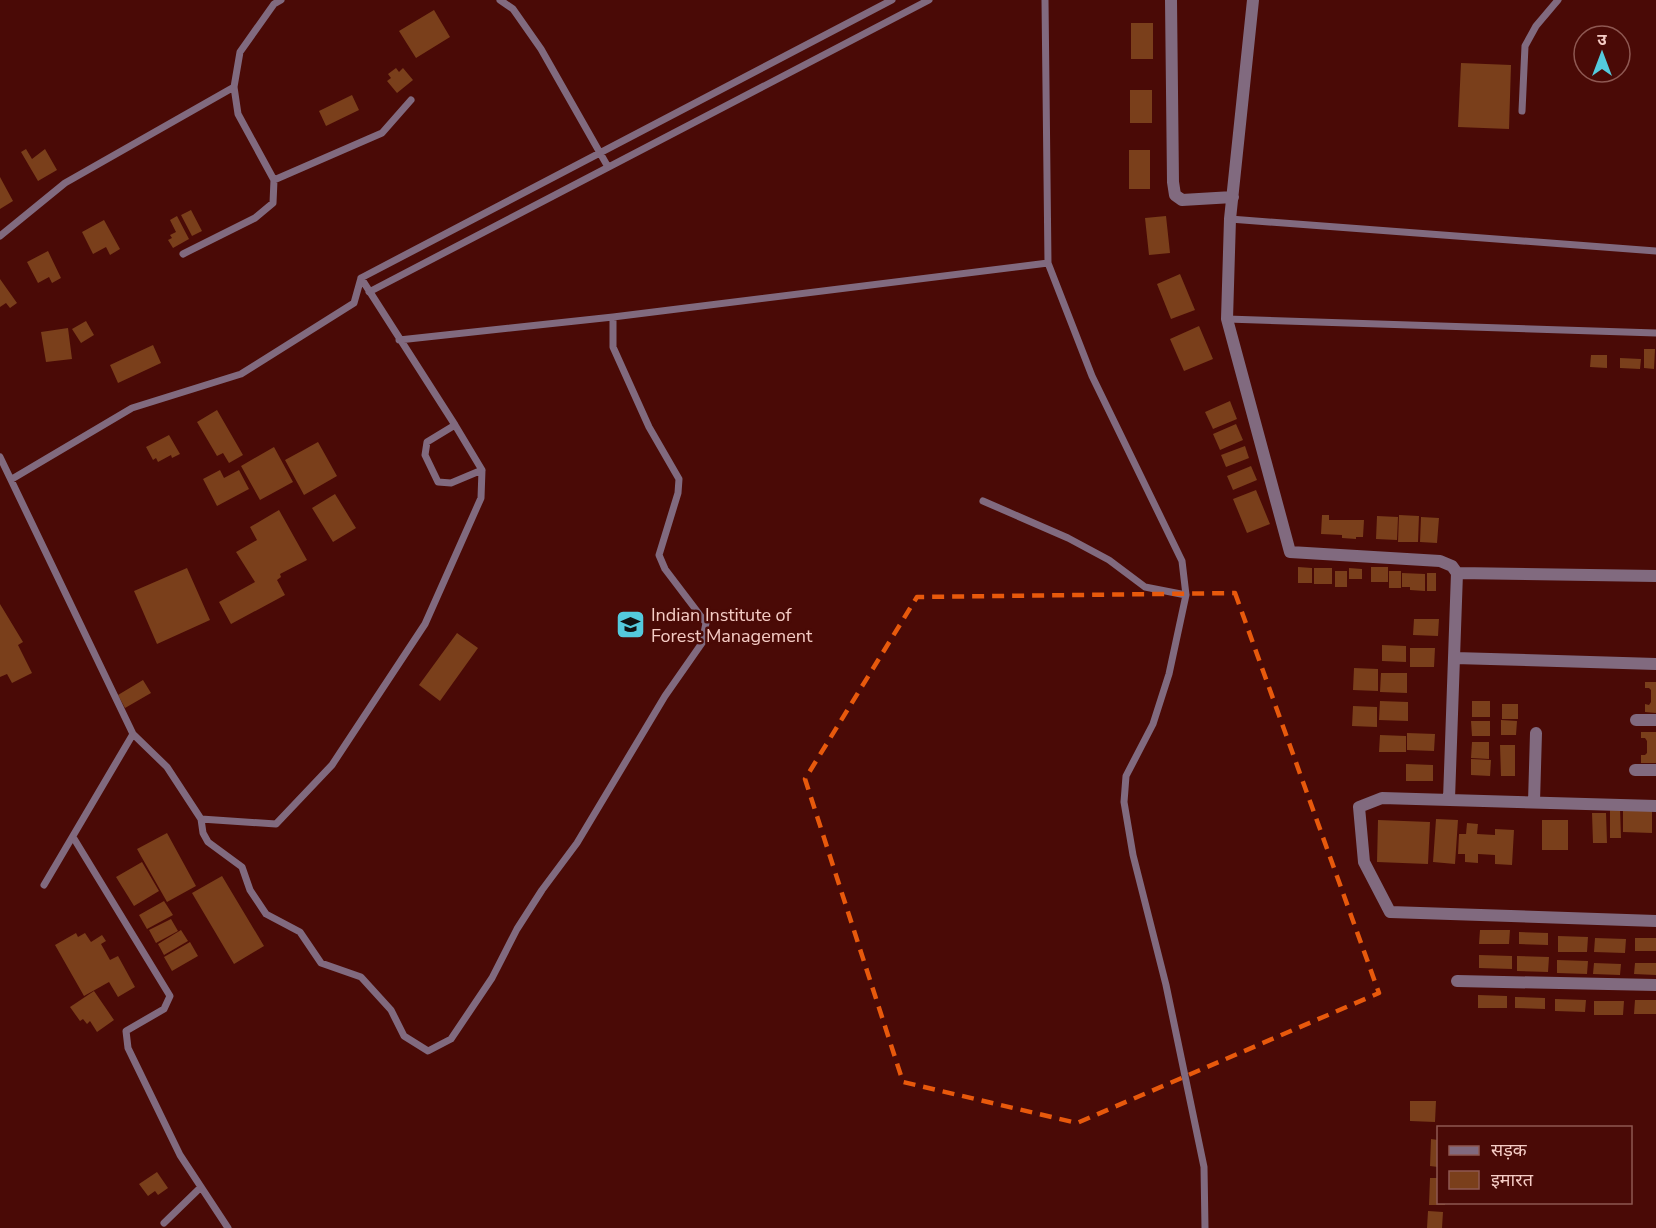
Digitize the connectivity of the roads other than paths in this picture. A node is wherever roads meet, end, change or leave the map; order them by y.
1 (281, 0) edge
2 (500, 0) edge
3 (892, 0) edge
4 (929, 0) edge
5 (1045, 0) edge
6 (1171, 0) edge
7 (1252, 0) edge
8 (1558, 0) edge
9 (234, 87) junction
10 (411, 100) dead end
11 (1522, 111) dead end
12 (602, 153) junction
13 (608, 167) junction
14 (274, 180) junction
15 (1233, 197) junction
16 (1230, 219) junction
17 (0, 236) edge
18 (1656, 250) edge
19 (183, 254) dead end
20 (1048, 263) junction
21 (361, 278) junction
22 (369, 292) junction
23 (613, 317) junction
24 (1227, 319) junction
25 (1656, 333) edge
26 (399, 340) junction
27 (455, 425) junction
28 (0, 457) edge
29 (482, 470) junction
30 (12, 479) junction
31 (982, 501) dead end
32 (1457, 573) junction
33 (1656, 576) edge
34 (1186, 595) junction
35 (1455, 658) junction
36 (1656, 664) edge
37 (1636, 720) dead end
38 (1656, 720) edge
39 (1536, 733) dead end
40 (133, 734) junction
41 (1635, 770) dead end
42 (1656, 770) edge
43 (1449, 800) junction
44 (1534, 802) junction
45 (1656, 806) edge
46 (201, 819) junction
47 (73, 837) junction
48 (44, 885) dead end
49 (1656, 921) edge
50 (1457, 981) dead end
51 (1656, 985) edge
52 (201, 1187) junction
53 (164, 1223) dead end
54 (228, 1228) edge
55 (1205, 1228) edge

1 - 9 lane
2 - 12 lane
3 - 12 lane
4 - 13 lane
5 - 20 lane
6 - 15 street
7 - 15 street
8 - 11 lane
9 - 14 lane
9 - 17 lane
10 - 14 lane
12 - 13 lane
12 - 21 lane
13 - 22 lane
14 - 19 lane
15 - 16 street
16 - 18 lane
16 - 24 street
20 - 23 lane
20 - 34 lane
21 - 22 lane
21 - 30 lane
22 - 26 lane
23 - 26 lane
23 - 46 lane
24 - 25 lane
24 - 32 street
26 - 27 lane
27 - 29 lane
27 - 29 lane
28 - 30 lane
29 - 46 lane
30 - 40 lane
31 - 34 lane
32 - 33 street
32 - 35 street
34 - 55 lane
35 - 36 street
35 - 43 street
37 - 38 street
39 - 44 street
40 - 46 lane
40 - 47 lane
41 - 42 street
43 - 44 street
43 - 49 street
44 - 45 street
47 - 48 lane
47 - 52 lane
50 - 51 street
52 - 53 lane
52 - 54 lane

